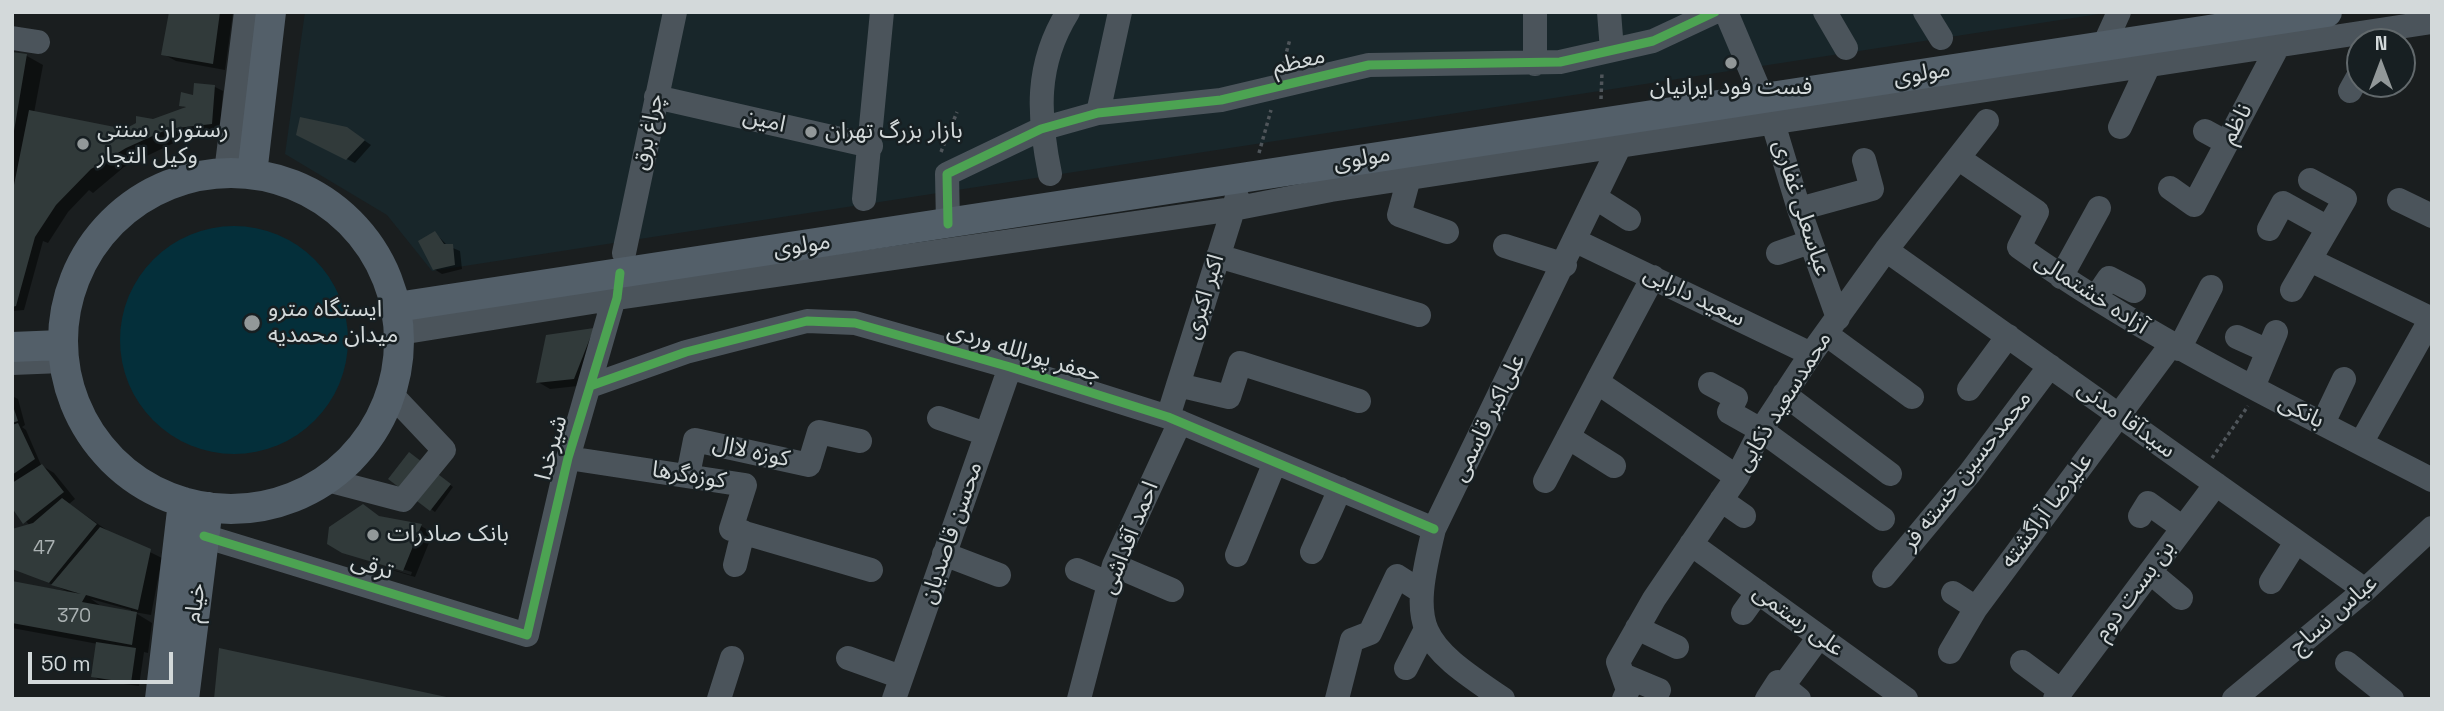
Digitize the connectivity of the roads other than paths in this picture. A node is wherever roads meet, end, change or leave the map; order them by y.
1 (246, 12) edge
2 (271, 12) edge
3 (674, 12) edge
4 (882, 12) edge
5 (1068, 12) edge
6 (1120, 12) edge
7 (1535, 12) edge
8 (1609, 12) edge
9 (1714, 12) edge
10 (1726, 12) edge
11 (1825, 12) edge
12 (1925, 12) edge
13 (2119, 12) edge
14 (2327, 12) edge
15 (2384, 12) edge
16 (2292, 17) junction
17 (2241, 18) edge
18 (1688, 19) edge
19 (2432, 22) edge
20 (2406, 26) junction
21 (2378, 28) edge
22 (2346, 32) edge
23 (12, 38) edge
24 (1941, 38) dead end
25 (2432, 40) edge
26 (38, 42) dead end
27 (2104, 45) junction
28 (2280, 45) junction
29 (1846, 48) dead end
30 (2155, 50) junction
31 (1607, 51) junction
32 (1535, 64) junction
33 (1988, 94) junction
34 (656, 97) junction
35 (1768, 111) junction
36 (1098, 113) junction
37 (2120, 127) dead end
38 (1041, 129) junction
39 (2205, 131) dead end
40 (1626, 132) junction
41 (2227, 143) junction
42 (871, 146) junction
43 (1958, 158) junction
44 (1864, 160) dead end
45 (1412, 164) junction
46 (239, 173) junction
47 (1050, 174) dead end
48 (1248, 176) junction
49 (2310, 180) dead end
50 (2170, 188) dead end
51 (1596, 198) junction
52 (864, 199) dead end
53 (2399, 200) dead end
54 (2099, 208) dead end
55 (1233, 209) junction
56 (1799, 209) junction
57 (2432, 216) edge
58 (1629, 219) dead end
59 (948, 225) junction
60 (2328, 228) junction
61 (2269, 229) dead end
62 (1447, 232) dead end
63 (1576, 241) junction
64 (1810, 242) junction
65 (1505, 246) dead end
66 (1886, 250) junction
67 (1778, 253) dead end
68 (1218, 256) junction
69 (2310, 260) junction
70 (1565, 265) junction
71 (620, 275) junction
72 (2061, 276) junction
73 (1653, 277) junction
74 (2211, 287) dead end
75 (2292, 290) dead end
76 (2134, 291) dead end
77 (2096, 298) junction
78 (1419, 315) dead end
79 (2432, 319) edge
80 (399, 320) junction
81 (1832, 326) junction
82 (2008, 336) junction
83 (2237, 337) dead end
84 (12, 347) edge
85 (2175, 347) junction
86 (62, 353) junction
87 (1811, 354) junction
88 (12, 362) edge
89 (2050, 366) junction
90 (1010, 367) junction
91 (2344, 379) dead end
92 (1597, 382) junction
93 (1710, 384) dead end
94 (1178, 385) junction
95 (590, 386) junction
96 (1969, 389) dead end
97 (2256, 389) junction
98 (1784, 394) junction
99 (392, 395) junction
100 (1912, 397) dead end
101 (1359, 401) dead end
102 (2119, 415) junction
103 (939, 418) dead end
104 (1174, 420) junction
105 (2323, 424) junction
106 (1761, 430) junction
107 (986, 434) junction
108 (1568, 437) junction
109 (860, 441) dead end
110 (2361, 443) junction
111 (568, 458) junction
112 (1275, 462) junction
113 (1614, 466) dead end
114 (1890, 474) dead end
115 (688, 475) junction
116 (1737, 477) junction
117 (2208, 479) junction
118 (327, 480) junction
119 (2432, 480) edge
120 (1545, 481) dead end
121 (1340, 489) junction
122 (1721, 500) junction
123 (198, 515) junction
124 (1744, 516) dead end
125 (2140, 516) dead end
126 (1883, 519) dead end
127 (2183, 528) junction
128 (2432, 528) edge
129 (1434, 529) junction
130 (743, 532) junction
131 (2296, 542) junction
132 (1691, 544) junction
133 (1312, 552) dead end
134 (944, 554) junction
135 (1237, 555) dead end
136 (735, 565) dead end
137 (871, 570) dead end
138 (1077, 570) dead end
139 (2150, 572) junction
140 (1111, 574) junction
141 (999, 575) dead end
142 (1884, 576) dead end
143 (2272, 582) dead end
144 (1172, 590) dead end
145 (2365, 590) junction
146 (1422, 592) junction
147 (1758, 592) junction
148 (1953, 593) dead end
149 (2181, 598) dead end
150 (1976, 608) junction
151 (1743, 613) dead end
152 (1637, 628) junction
153 (1426, 629) junction
154 (527, 635) joint
155 (1819, 636) junction
156 (1678, 647) dead end
157 (1950, 652) dead end
158 (732, 658) dead end
159 (848, 658) dead end
160 (2022, 662) dead end
161 (2347, 663) dead end
162 (1406, 668) dead end
163 (1623, 687) edge
164 (898, 688) edge
165 (1659, 691) dead end
166 (2365, 691) edge
167 (1783, 695) edge
168 (2058, 695) edge
169 (1900, 697) edge
170 (160, 699) edge
171 (184, 699) edge
172 (719, 699) edge
173 (1079, 699) edge
174 (1337, 699) edge
175 (1503, 699) edge
176 (2234, 699) edge
177 (2392, 699) edge

1 - 46 street
2 - 46 main road
3 - 34 street, چراغ برق
4 - 42 street
5 - 38 street
6 - 36 street
7 - 32 street
8 - 31 street
9 - 18 street, معظم
10 - 35 street, عباسعلی غفاری
11 - 29 street
12 - 24 street
13 - 27 street
14 - 16 main road, مولوی
15 - 20 street
16 - 17 main road, مولوی
16 - 28 street, ناظم
17 - 30 main road, مولوی
18 - 31 street, معظم
19 - 20 street
20 - 21 street
20 - 25 street
22 - 28 street
23 - 26 street
27 - 30 main road, مولوی
27 - 33 main road, مولوی
28 - 30 street
28 - 41 street, ناظم
30 - 33 street
30 - 37 street
31 - 32 street, معظم
32 - 36 street, معظم
33 - 35 main road, مولوی
33 - 43 street, محمدسعید ذکایی
34 - 42 street, امین
34 - 71 street, چراغ برق
35 - 40 main road, مولوی
35 - 56 street, عباسعلی غفاری
36 - 38 street, معظم
38 - 47 street
38 - 59 street, معظم
39 - 41 street
40 - 45 street
40 - 45 main road, مولوی
40 - 51 street, علی‌اکبر قاسمی
41 - 50 street, ناظم
42 - 52 street
43 - 66 street, محمدسعید ذکایی
43 - 72 street, آزاده خشتمالی
44 - 56 street
45 - 48 main road, مولوی
45 - 55 street
45 - 62 street
46 - 80 main road
46 - 86 main road
48 - 55 street, اکبر اکبری
48 - 59 main road, مولوی
49 - 60 street
51 - 58 street
51 - 63 street, علی‌اکبر قاسمی
53 - 57 street
54 - 72 street
55 - 68 street, اکبر اکبری
55 - 71 street
56 - 64 street, عباسعلی غفاری
59 - 71 main road, مولوی
60 - 61 street
60 - 69 street
63 - 70 street, علی‌اکبر قاسمی
63 - 73 street, سعید دارابی
64 - 67 street
64 - 81 street, عباسعلی غفاری
65 - 70 street
66 - 81 street, محمدسعید ذکایی
66 - 82 street, سیدآقا مدنی
68 - 78 street
68 - 94 street, اکبر اکبری
69 - 75 street
69 - 79 street
70 - 129 street, علی‌اکبر قاسمی
71 - 80 main road, مولوی
71 - 95 street, شیرخدا
72 - 77 street, آزاده خشتمالی
73 - 87 street, سعید دارابی
73 - 92 street
74 - 85 street, علیرضا آراگشته
76 - 77 street
77 - 85 street, آزاده خشتمالی
79 - 110 street
80 - 99 main road
81 - 87 street, محمدسعید ذکایی
81 - 100 street
82 - 89 street, سیدآقا مدنی
82 - 96 street
83 - 97 street
84 - 86 main road
85 - 97 street, بانکی
85 - 102 street, علیرضا آراگشته
86 - 88 street
86 - 123 main road
87 - 98 street, محمدسعید ذکایی
89 - 102 street, سیدآقا مدنی
89 - 142 street, محمدحسین خسته فر
90 - 95 street, جعفر پورالله وردی
90 - 104 street, جعفر پورالله وردی
90 - 107 street, محسن قاصدیان
91 - 105 street
92 - 108 street
92 - 116 street
93 - 106 street
94 - 101 street
94 - 104 street, اکبر اکبری
95 - 111 street, شیرخدا
97 - 105 street, بانکی
98 - 106 street, محمدسعید ذکایی
98 - 114 street
99 - 118 main road
99 - 118 street
102 - 117 street, سیدآقا مدنی
102 - 150 street, علیرضا آراگشته
103 - 107 street
104 - 112 street, جعفر پورالله وردی
104 - 140 street, احمد آقداشی
105 - 110 street, بانکی
106 - 116 street, محمدسعید ذکایی
106 - 126 street
107 - 134 street, محسن قاصدیان
108 - 113 street
108 - 120 street
109 - 115 street, کوزه لاال
110 - 119 street, بانکی
111 - 115 street, کوزه‌گرها
111 - 154 street, شیرخدا
112 - 121 street, جعفر پورالله وردی
112 - 135 street
115 - 130 street, کوزه‌گرها
116 - 122 street, محمدسعید ذکایی
117 - 127 street, بن بست دوم
117 - 131 street, سیدآقا مدنی
118 - 123 main road
121 - 129 street, جعفر پورالله وردی
121 - 133 street
122 - 124 street
122 - 132 street, محمدسعید ذکایی
123 - 154 street, ترقی
123 - 170 main road
123 - 171 main road, خیام
125 - 127 street
127 - 139 street, بن بست دوم
128 - 145 street, عباس نساج
129 - 146 street, علی‌اکبر قاسمی
130 - 136 street
130 - 137 street
131 - 143 street
131 - 145 street, سیدآقا مدنی
132 - 147 street, علی رستمی
132 - 152 street, محمدسعید ذکایی
134 - 141 street
134 - 164 street, محسن قاصدیان
138 - 140 street
139 - 149 street
139 - 168 street, بن بست دوم
140 - 144 street
140 - 173 street, احمد آقداشی
145 - 176 street, عباس نساج
146 - 153 street, علی‌اکبر قاسمی
146 - 174 street
147 - 151 street
147 - 155 street, علی رستمی
148 - 150 street
150 - 157 street, علیرضا آراگشته
152 - 156 street
152 - 163 street, محمدسعید ذکایی
153 - 162 street
153 - 175 street, علی‌اکبر قاسمی
155 - 167 street
155 - 169 street, علی رستمی
158 - 172 street
159 - 164 street
160 - 168 street
161 - 166 street
163 - 165 street
166 - 177 street

